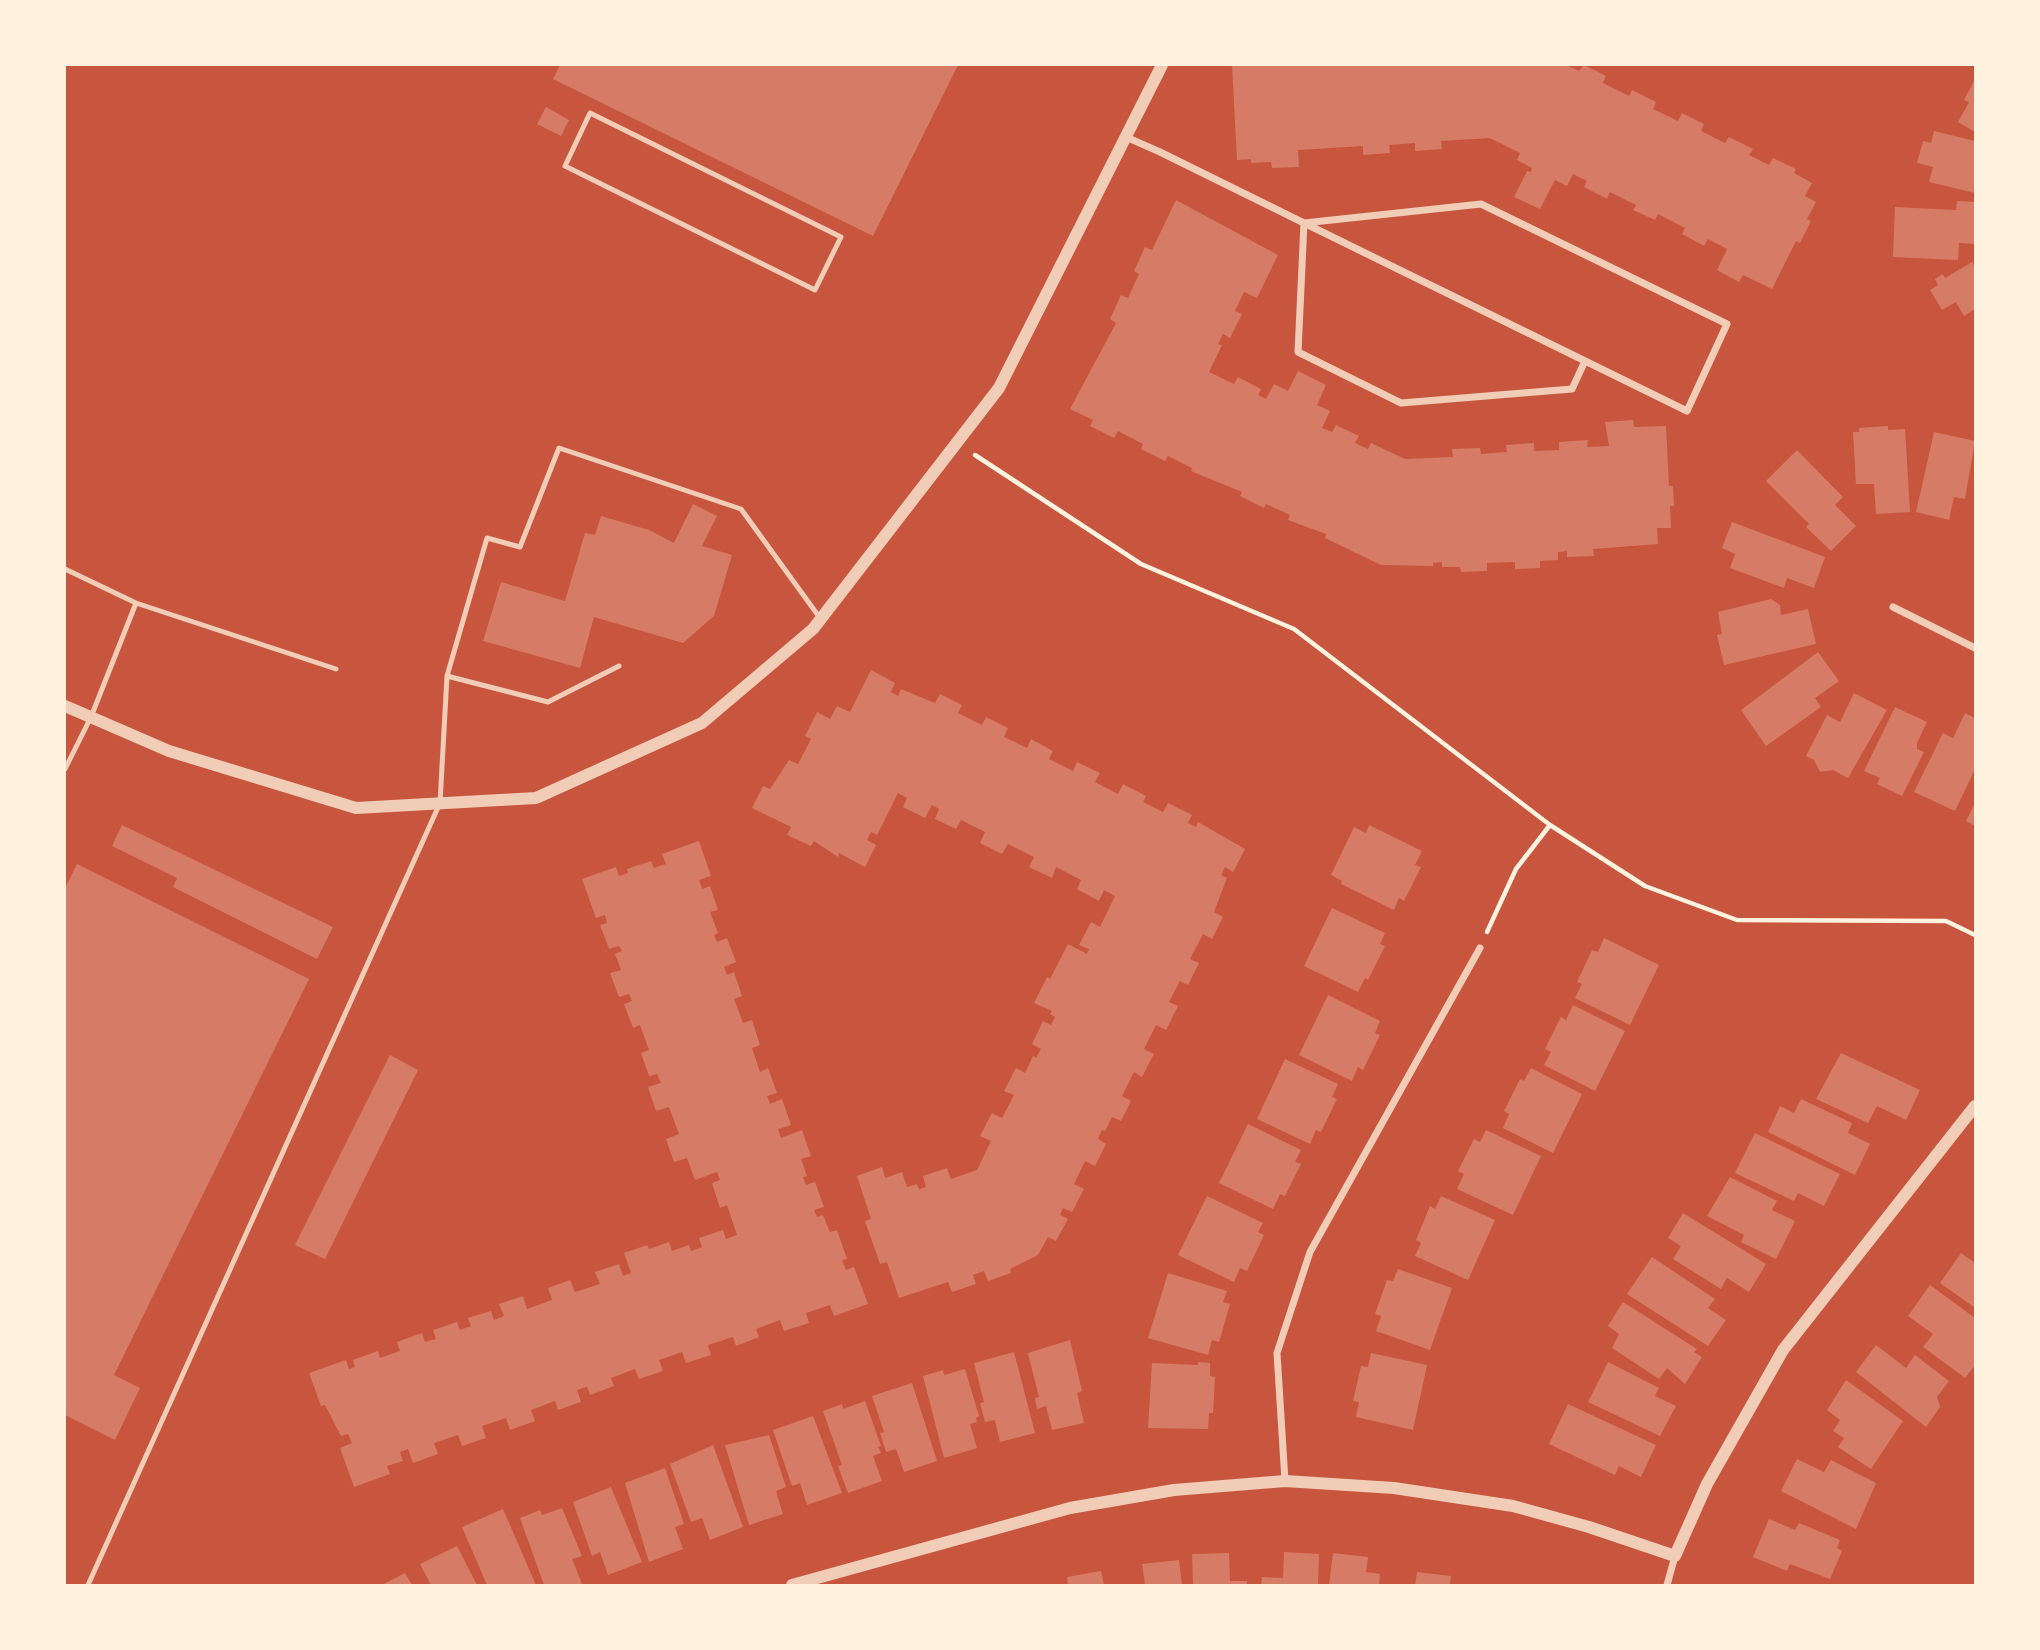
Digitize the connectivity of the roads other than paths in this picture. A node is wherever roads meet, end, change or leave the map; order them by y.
1 (1162, 65) edge
2 (590, 113) joint
3 (1126, 137) junction
4 (1304, 223) junction
5 (1586, 361) junction
6 (65, 569) edge
7 (136, 603) junction
8 (1893, 607) dead end
9 (821, 618) junction
10 (1975, 649) edge
11 (619, 666) dead end
12 (336, 669) dead end
13 (447, 676) junction
14 (65, 706) edge
15 (91, 717) junction
16 (65, 769) edge
17 (440, 803) junction
18 (1480, 948) road end
19 (1975, 1106) edge
20 (1285, 1481) junction
21 (1675, 1556) junction
22 (89, 1585) edge
23 (792, 1585) edge
24 (1667, 1585) edge

1 - 3 street
2 - 2 lane
3 - 4 street
3 - 9 street
4 - 5 street
4 - 5 street
4 - 5 street
6 - 7 lane
7 - 12 lane
7 - 15 lane
8 - 10 street
9 - 13 lane
9 - 17 street
11 - 13 lane
13 - 17 lane
14 - 15 street
15 - 16 lane
15 - 17 street
17 - 22 lane
18 - 20 street
19 - 21 street
20 - 21 street
20 - 23 street
21 - 24 street

